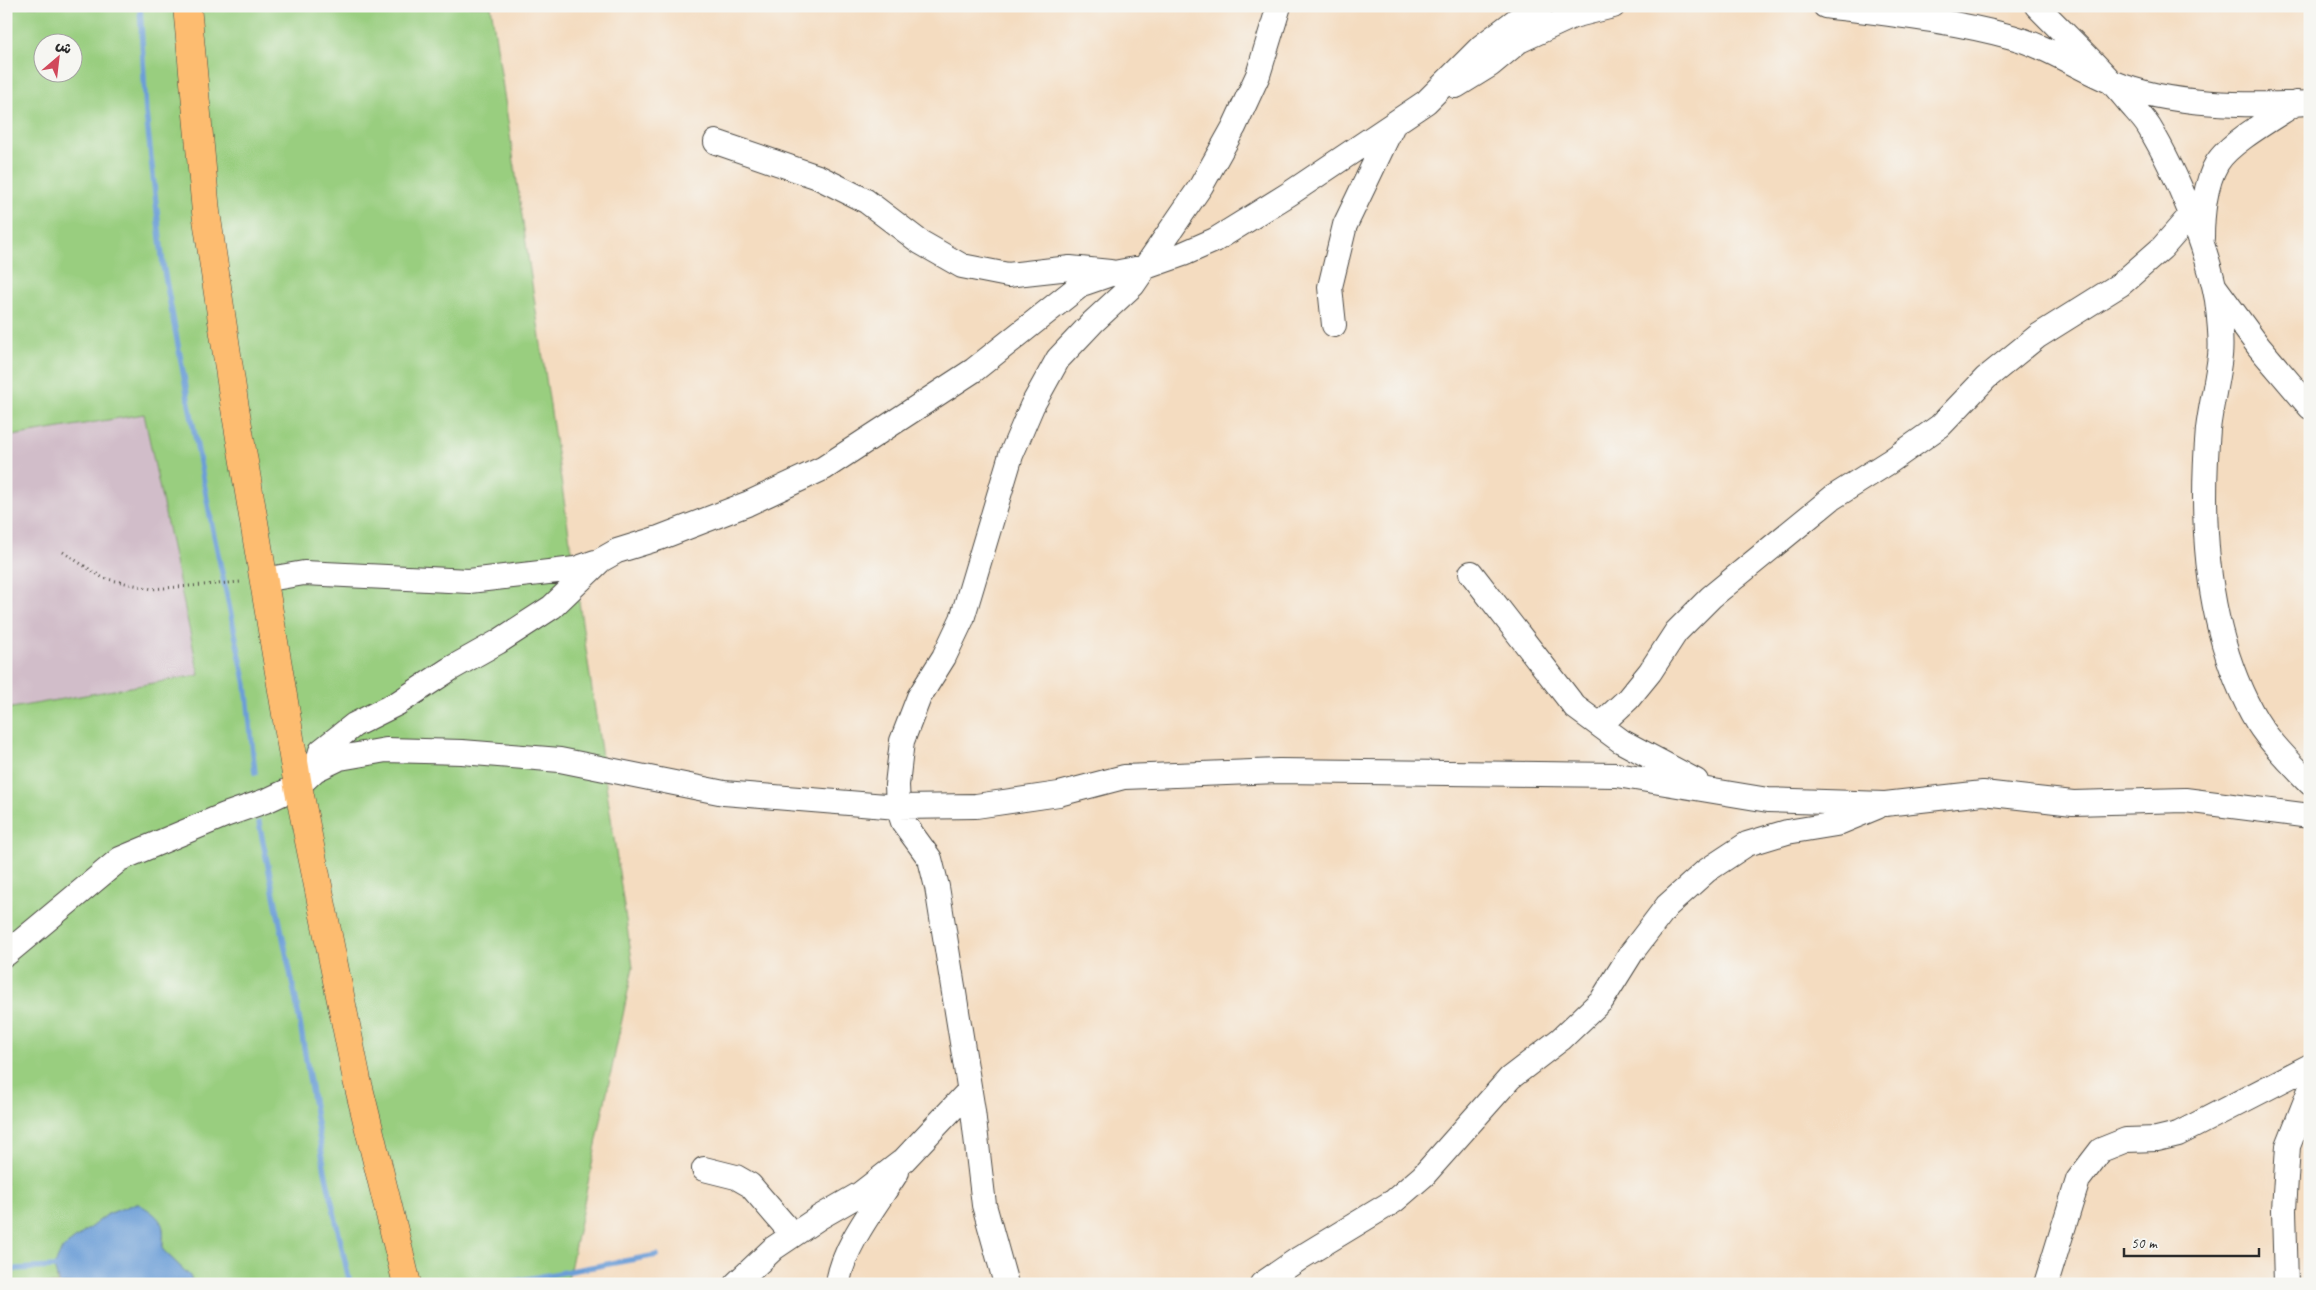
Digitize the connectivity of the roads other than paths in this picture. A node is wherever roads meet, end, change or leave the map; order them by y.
1 (188, 6) edge
2 (1279, 6) edge
3 (1541, 6) edge
4 (1613, 6) edge
5 (1825, 6) edge
6 (2037, 6) edge
7 (2112, 82) junction
8 (2305, 100) edge
9 (1426, 102) junction
10 (1394, 123) junction
11 (716, 142) dead end
12 (2190, 216) junction
13 (2202, 244) junction
14 (1146, 267) junction
15 (1114, 273) junction
16 (2212, 284) junction
17 (1334, 325) dead end
18 (2310, 407) edge
19 (601, 560) junction
20 (1471, 573) dead end
21 (263, 580) junction
22 (1600, 726) junction
23 (306, 778) junction
24 (2310, 783) edge
25 (1713, 790) junction
26 (1885, 804) junction
27 (898, 807) junction
28 (2310, 816) edge
29 (6, 954) edge
30 (2310, 1066) edge
31 (2310, 1090) edge
32 (969, 1092) junction
33 (904, 1160) junction
34 (704, 1169) dead end
35 (793, 1235) junction
36 (407, 1284) edge
37 (736, 1284) edge
38 (838, 1284) edge
39 (1006, 1284) edge
40 (1262, 1284) edge
41 (2046, 1284) edge
42 (2286, 1284) edge

1 - 21 main road
2 - 14 street
3 - 9 street
4 - 9 street
5 - 7 street
6 - 7 street
7 - 8 street
7 - 12 street
8 - 13 street
9 - 10 street
10 - 14 street
10 - 17 street
11 - 15 street
12 - 13 street
12 - 22 street
13 - 16 street
14 - 15 street
14 - 27 street
15 - 19 street
16 - 18 street
16 - 24 street
19 - 21 street
19 - 23 street
20 - 22 street
21 - 23 main road
22 - 25 street
23 - 27 street
23 - 29 street
23 - 36 main road
25 - 26 street
25 - 27 street
26 - 28 street
26 - 40 street
27 - 32 street
30 - 41 street
31 - 42 street
32 - 33 street
32 - 39 street
33 - 35 street
33 - 38 street
34 - 35 street
35 - 37 street

